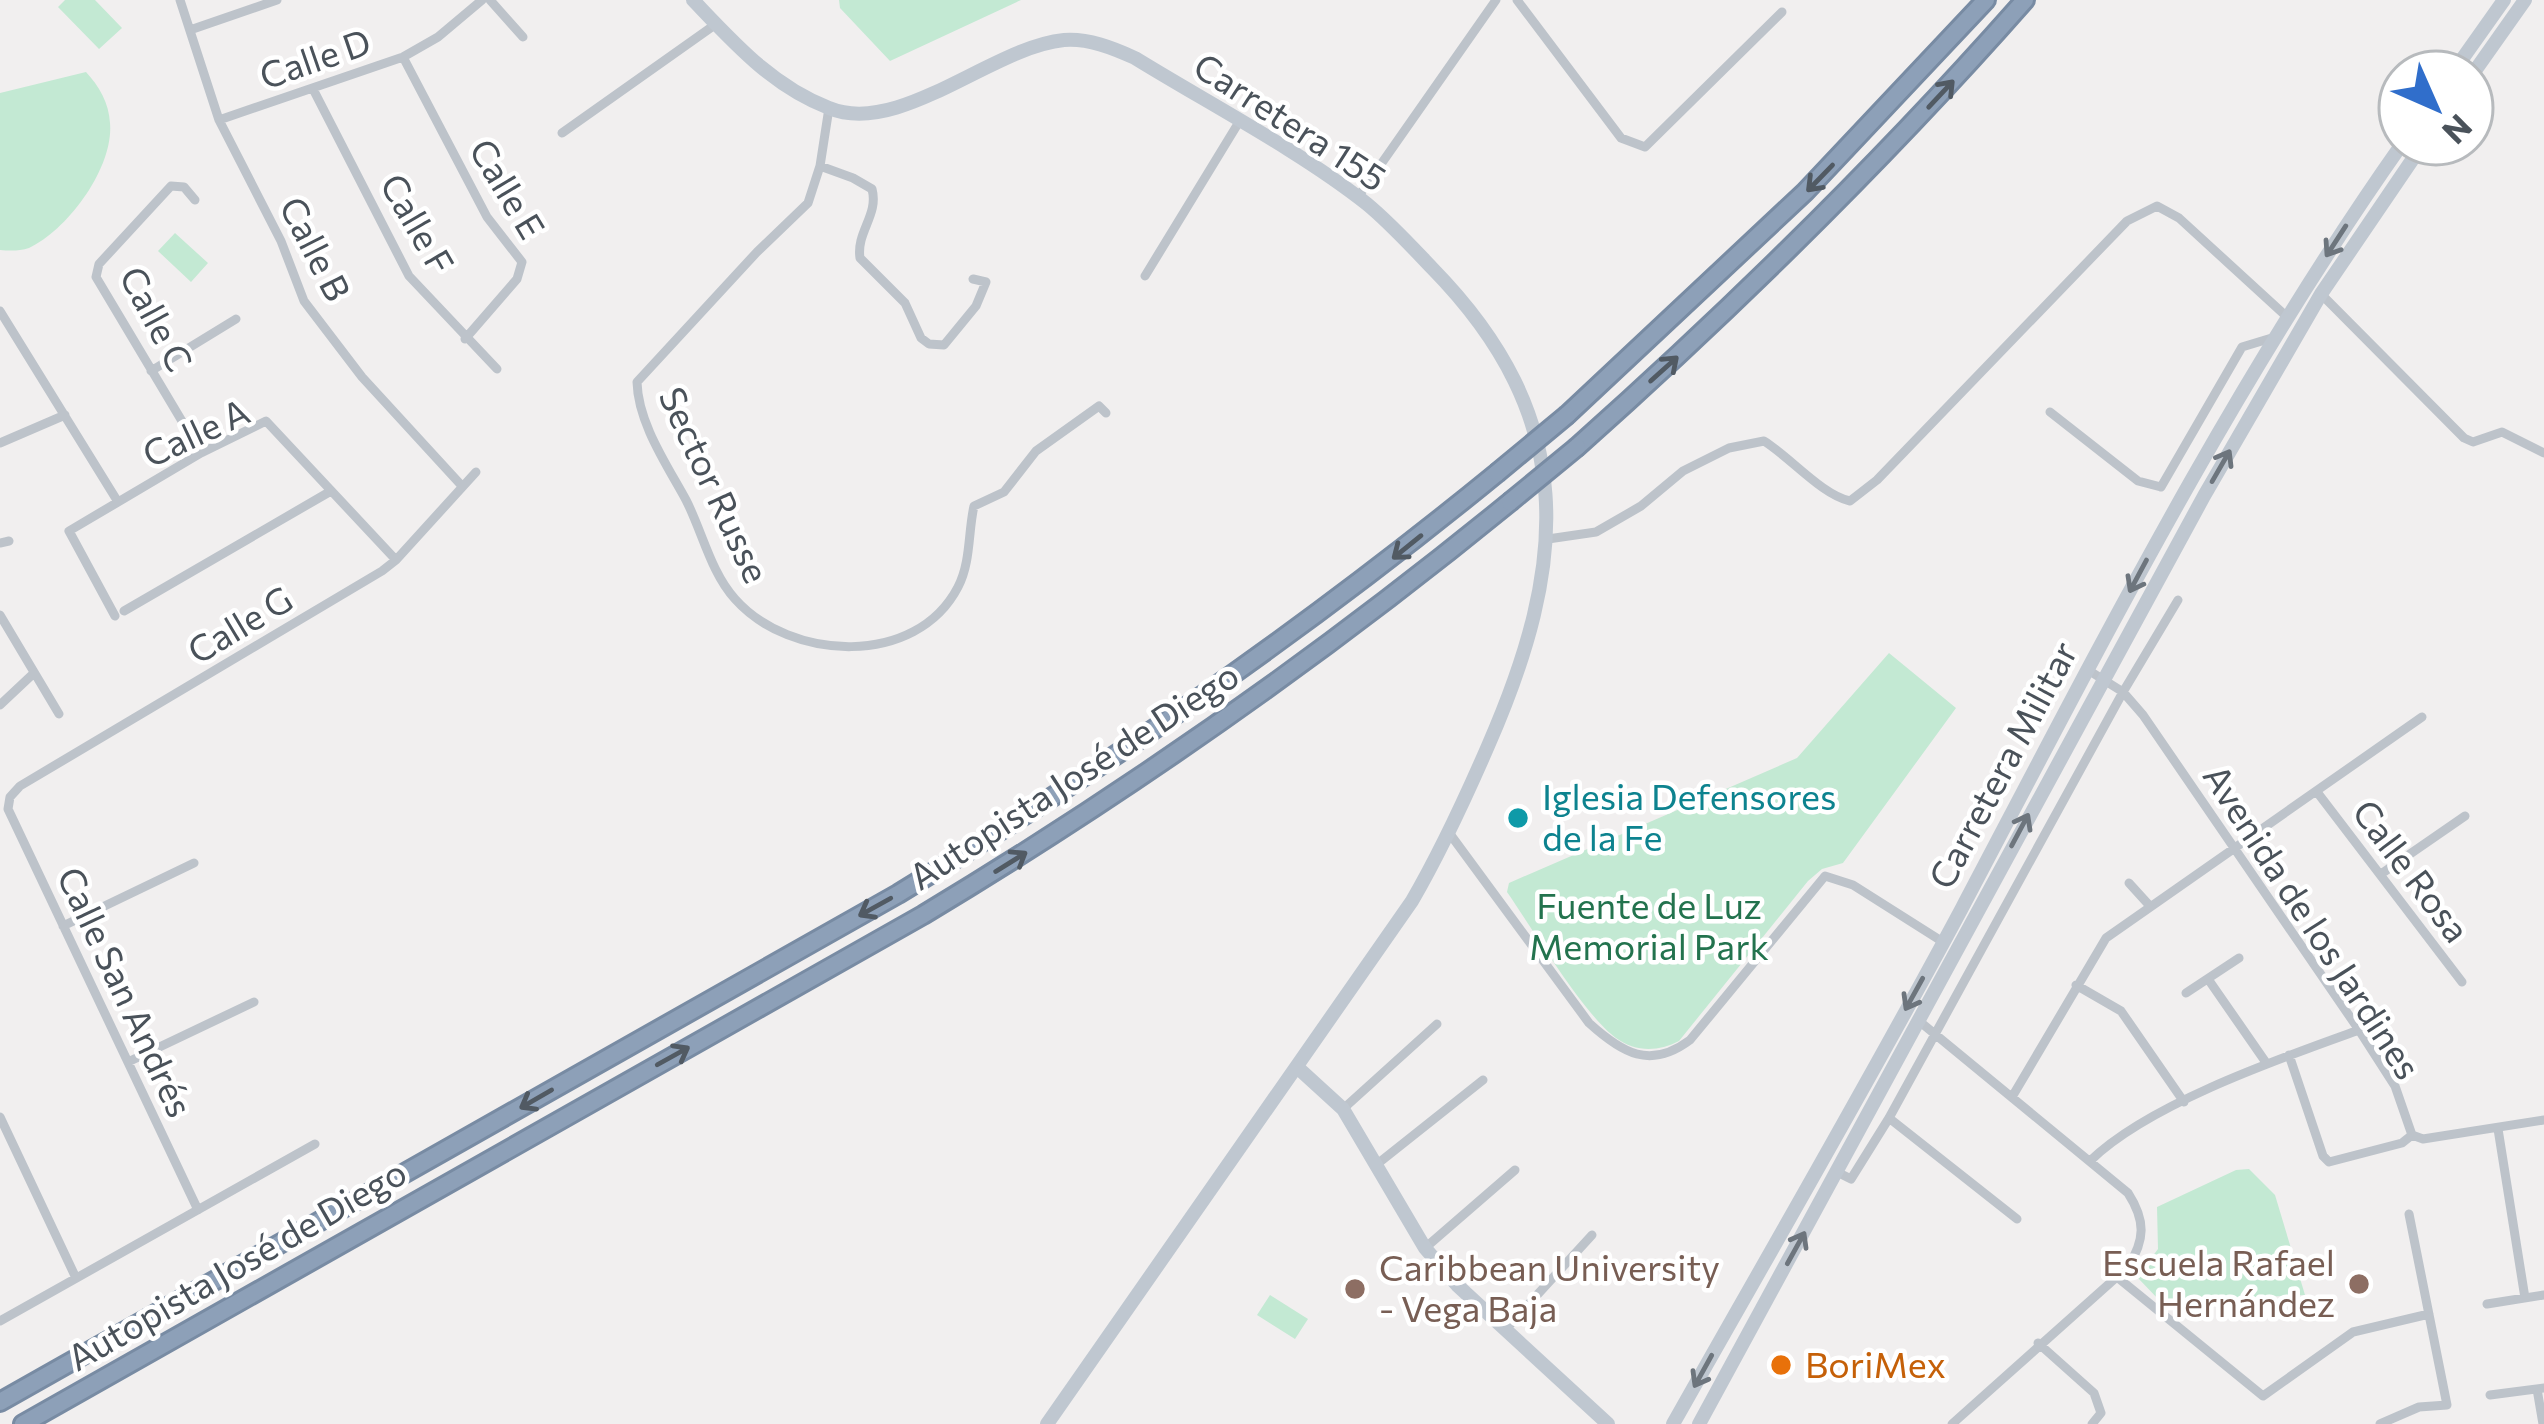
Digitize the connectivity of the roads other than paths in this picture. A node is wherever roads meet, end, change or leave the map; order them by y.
1 (180, 0) edge
2 (277, 0) edge
3 (486, 0) edge
4 (693, 0) edge
5 (1496, 0) edge
6 (1517, 0) edge
7 (1986, 0) edge
8 (2025, 0) edge
9 (2504, 0) edge
10 (2525, 0) edge
11 (1782, 12) dead end
12 (716, 24) junction
13 (190, 30) junction
14 (523, 37) dead end
15 (2470, 48) edge
16 (2491, 48) edge
17 (403, 57) junction
18 (314, 89) junction
19 (829, 108) junction
20 (219, 120) junction
21 (1239, 122) junction
22 (562, 134) dead end
23 (820, 166) junction
24 (2386, 168) edge
25 (2407, 168) edge
26 (1358, 197) junction
27 (195, 200) dead end
28 (1145, 276) dead end
29 (973, 279) dead end
30 (2321, 294) junction
31 (0, 311) edge
32 (2287, 317) junction
33 (236, 319) dead end
34 (13, 331) junction
35 (2275, 337) junction
36 (0, 338) edge
37 (465, 339) junction
38 (497, 369) dead end
39 (151, 371) junction
40 (2050, 412) dead end
41 (1106, 413) dead end
42 (64, 415) junction
43 (0, 443) edge
44 (201, 453) junction
45 (2544, 453) edge
46 (476, 472) dead end
47 (462, 486) junction
48 (2161, 487) junction
49 (332, 491) junction
50 (118, 502) junction
51 (2172, 512) junction
52 (1548, 539) junction
53 (396, 560) junction
54 (2178, 600) dead end
55 (0, 615) edge
56 (34, 673) junction
57 (2095, 674) junction
58 (2123, 692) junction
59 (0, 705) edge
60 (59, 713) dead end
61 (2422, 717) dead end
62 (2317, 792) junction
63 (10, 797) joint
64 (2465, 816) dead end
65 (1450, 834) junction
66 (2234, 848) junction
67 (194, 863) dead end
68 (2381, 874) junction
69 (2129, 883) dead end
70 (2149, 905) junction
71 (63, 926) junction
72 (1943, 942) junction
73 (2239, 958) dead end
74 (2208, 979) junction
75 (2462, 982) dead end
76 (2076, 985) junction
77 (2186, 993) dead end
78 (254, 1002) dead end
79 (1919, 1021) junction
80 (1437, 1024) dead end
81 (2359, 1030) junction
82 (1936, 1035) junction
83 (2289, 1055) junction
84 (128, 1062) junction
85 (2267, 1064) junction
86 (1297, 1067) junction
87 (1483, 1080) dead end
88 (2012, 1097) junction
89 (2184, 1102) junction
90 (1343, 1109) junction
91 (0, 1117) edge
92 (1889, 1118) junction
93 (2544, 1120) edge
94 (2498, 1129) junction
95 (2412, 1135) junction
96 (315, 1144) dead end
97 (2090, 1161) junction
98 (1376, 1166) junction
99 (1515, 1170) dead end
100 (1838, 1172) junction
101 (198, 1210) junction
102 (2409, 1214) dead end
103 (2017, 1220) dead end
104 (1592, 1235) dead end
105 (1425, 1248) junction
106 (2117, 1277) junction
107 (76, 1278) junction
108 (2544, 1295) edge
109 (2525, 1298) junction
110 (2487, 1304) dead end
111 (2429, 1314) junction
112 (0, 1321) edge
113 (1505, 1330) junction
114 (2038, 1343) junction
115 (2541, 1389) edge
116 (2490, 1395) dead end
117 (0, 1402) edge
118 (23, 1424) edge
119 (1047, 1424) edge
120 (1608, 1424) edge
121 (1673, 1424) edge
122 (1699, 1424) edge
123 (1952, 1424) edge
124 (2092, 1424) edge
125 (2380, 1424) edge
126 (2543, 1424) edge

1 - 13 street, Calle B
2 - 13 street
3 - 14 street
3 - 17 street, Calle D
4 - 12 main road, Carretera 155
5 - 26 street
6 - 11 street
7 -> 117 highway, Autopista José de Diego, bridge
118 -> 8 highway, Autopista José de Diego, bridge
9 - 15 main road
10 - 16 main road
12 - 19 main road, Carretera 155
12 - 22 street
13 - 20 street, Calle B
17 - 18 street, Calle D
17 - 37 street, Calle E
18 - 20 street, Calle D
18 - 37 street, Calle F
19 - 21 main road, Carretera 155
19 - 23 street, Sector Russe
20 - 47 street, Calle B
21 - 26 main road, Carretera 155
21 - 28 street
23 - 29 street
23 - 41 street, Sector Russe
24 -> 32 main road, Carretera Militar
25 - 30 main road, Carretera Militar
26 - 52 main road, Carretera 155
27 - 39 street, Calle C
30 - 45 street
57 -> 30 main road, Carretera Militar
31 - 34 street
32 - 35 main road, Carretera Militar
32 - 52 street
33 - 39 street
34 - 36 street
34 - 42 street
35 - 48 street
35 - 51 main road, Carretera Militar
37 - 38 street, Calle F
39 - 44 street, Calle C
40 - 48 street
42 - 43 street
42 - 50 street
44 - 49 street, Calle A
44 - 50 street, Calle A
46 - 47 street, Calle G
47 - 53 street, Calle G
48 - 51 street
49 - 50 street, Calle A
49 - 53 street, Calle A
51 -> 57 main road, Carretera Militar
52 - 65 main road, Carretera 155
53 - 63 street, Calle G
54 - 58 street
55 - 56 street
56 - 59 street
56 - 60 street
57 - 58 street
57 - 72 main road, Carretera Militar
79 -> 57 main road, Carretera Militar
58 - 66 street, Avenida de los Jardines
58 - 82 street
61 - 62 street
62 - 66 street
62 - 68 street, Calle Rosa
63 - 71 street, Calle San Andrés
64 - 68 street
65 - 72 street
65 - 86 main road, Carretera 155
66 - 70 street
66 - 81 street, Avenida de los Jardines
67 - 71 street
68 - 75 street, Calle Rosa
69 - 70 street
70 - 76 street
71 - 84 street, Calle San Andrés
72 -> 121 main road, Carretera Militar
73 - 74 street
74 - 77 street
74 - 85 street
76 - 88 street
76 - 89 street
78 - 84 street
79 - 82 street
79 - 100 main road, Carretera Militar
80 - 90 street
81 - 83 street
81 - 95 street, Avenida de los Jardines
82 - 88 street
82 - 92 street
83 - 85 street
83 - 95 street
84 - 101 street, Calle San Andrés
85 - 89 street
86 - 90 main road
86 - 119 main road, Carretera 155
87 - 98 street
88 - 97 street
89 - 97 street
90 - 98 main road
91 - 107 street
92 - 100 street
92 - 103 street
93 - 94 street, Avenida de los Jardines
94 - 95 street, Avenida de los Jardines
94 - 109 street
96 - 101 street
97 - 106 street
98 - 105 main road
99 - 105 street
122 -> 100 main road, Carretera Militar
101 - 107 street
102 - 111 street
104 - 113 street
105 - 113 main road
106 - 111 street
106 - 114 street
107 - 112 street
108 - 109 street
109 - 110 street
111 - 125 street
113 - 120 main road
114 - 123 street
114 - 124 street
115 - 116 street
115 - 126 street

